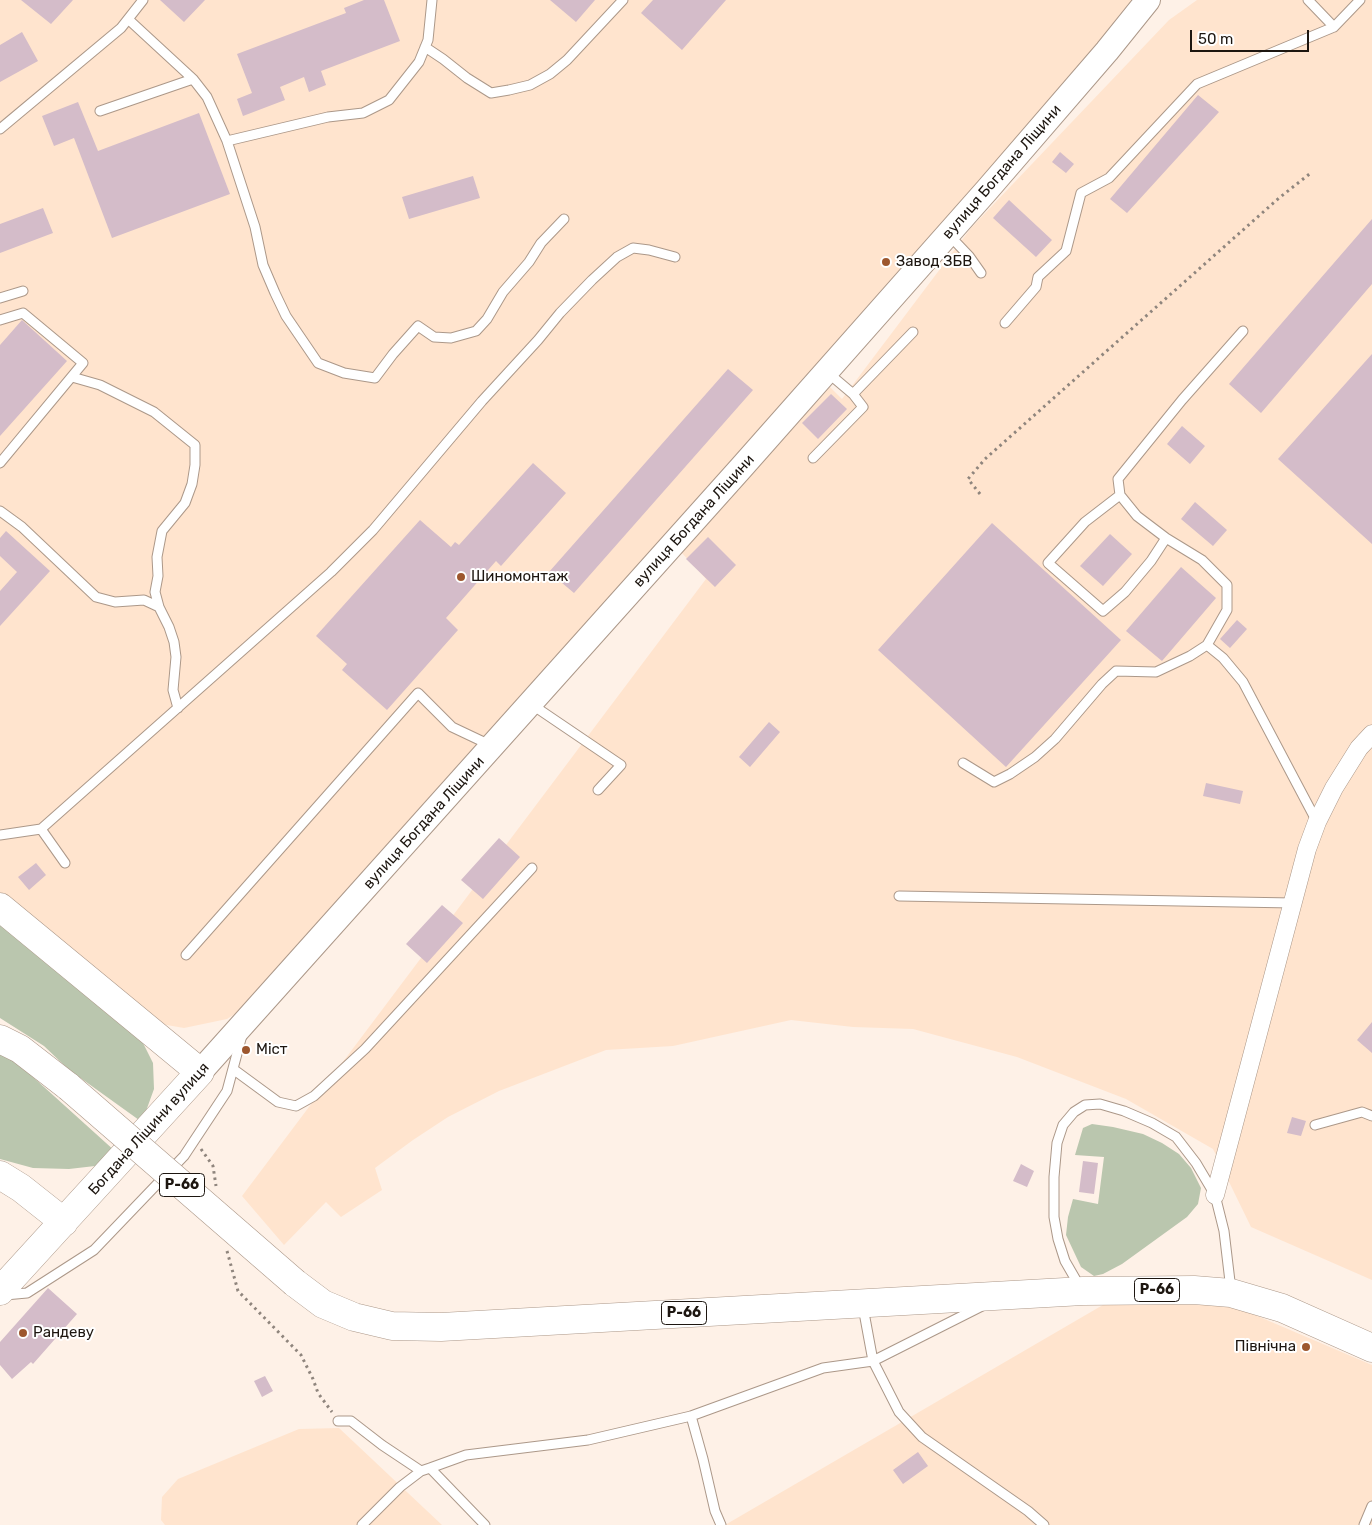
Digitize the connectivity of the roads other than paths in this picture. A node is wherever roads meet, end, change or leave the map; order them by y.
1 (144, 0) edge
2 (432, 0) edge
3 (623, 0) edge
4 (1148, 0) edge
5 (1308, 0) edge
6 (1360, 0) edge
7 (128, 19) junction
8 (1334, 27) junction
9 (424, 48) junction
10 (193, 79) junction
11 (100, 111) dead end
12 (0, 130) edge
13 (227, 141) junction
14 (564, 219) dead end
15 (948, 235) junction
16 (675, 258) dead end
17 (981, 273) dead end
18 (24, 290) dead end
19 (0, 298) edge
20 (0, 320) edge
21 (1005, 322) dead end
22 (1243, 331) dead end
23 (913, 332) dead end
24 (827, 372) junction
25 (72, 377) junction
26 (853, 394) junction
27 (813, 458) dead end
28 (0, 463) edge
29 (1120, 495) junction
30 (0, 511) edge
31 (1166, 538) junction
32 (159, 607) junction
33 (1207, 645) junction
34 (531, 704) junction
35 (178, 708) junction
36 (1372, 734) edge
37 (492, 746) junction
38 (963, 763) dead end
39 (598, 790) dead end
40 (1317, 822) junction
41 (41, 829) junction
42 (0, 835) edge
43 (64, 863) dead end
44 (532, 868) dead end
45 (899, 896) dead end
46 (1293, 903) junction
47 (0, 907) edge
48 (186, 955) dead end
49 (239, 1029) junction
50 (0, 1038) edge
51 (233, 1069) junction
52 (200, 1072) junction
53 (1372, 1116) edge
54 (1315, 1125) dead end
55 (0, 1175) edge
56 (1215, 1195) junction
57 (64, 1222) junction
58 (0, 1291) edge
59 (1083, 1291) junction
60 (1231, 1293) junction
61 (0, 1295) edge
62 (1003, 1296) junction
63 (863, 1304) junction
64 (1372, 1348) edge
65 (873, 1361) junction
66 (691, 1416) junction
67 (338, 1421) road end
68 (425, 1469) junction
69 (1372, 1506) edge
70 (362, 1525) edge
71 (485, 1525) edge
72 (721, 1525) edge
73 (1044, 1525) edge
74 (1364, 1525) edge

1 - 7 lane
2 - 9 lane
3 - 9 lane
4 - 15 main road, вулиця Богдана Ліщини
5 - 8 lane
6 - 8 lane
7 - 10 lane
7 - 12 lane
8 - 21 lane
9 - 13 lane
10 - 11 lane
10 - 13 lane
13 - 14 lane
15 - 17 lane
15 - 24 main road, вулиця Богдана Ліщини
16 - 35 lane
18 - 19 lane
20 - 25 lane
22 - 29 lane
23 - 26 lane
24 - 26 lane
24 - 34 main road, вулиця Богдана Ліщини
25 - 28 lane
25 - 32 lane
26 - 27 lane
29 - 31 lane
29 - 31 lane
30 - 32 lane
31 - 33 lane
32 - 35 lane
33 - 38 lane
33 - 40 lane
34 - 37 main road, вулиця Богдана Ліщини
34 - 39 lane
35 - 41 lane
36 - 40 street
37 - 48 lane
37 - 49 main road, вулиця Богдана Ліщини
40 - 46 street
41 - 42 lane
41 - 43 lane
44 - 51 lane
45 - 46 lane
46 - 56 street
47 - 52 main road
49 - 51 lane
49 - 52 main road, Богдана Ліщини вулиця
50 - 63 main road, Р-66, bridge
51 - 61 lane
52 - 57 main road, Богдана Ліщини вулиця
53 - 54 lane
55 - 57 main road
56 - 59 lane
56 - 60 lane
57 - 58 main road
59 - 60 main road, Р-66
59 - 62 main road, Р-66
60 - 64 main road, Р-66
62 - 63 main road, Р-66
62 - 65 lane
63 - 65 lane
65 - 66 lane
65 - 73 lane
66 - 68 lane
66 - 72 lane
67 - 68 lane
68 - 70 lane
68 - 71 lane
69 - 74 lane

